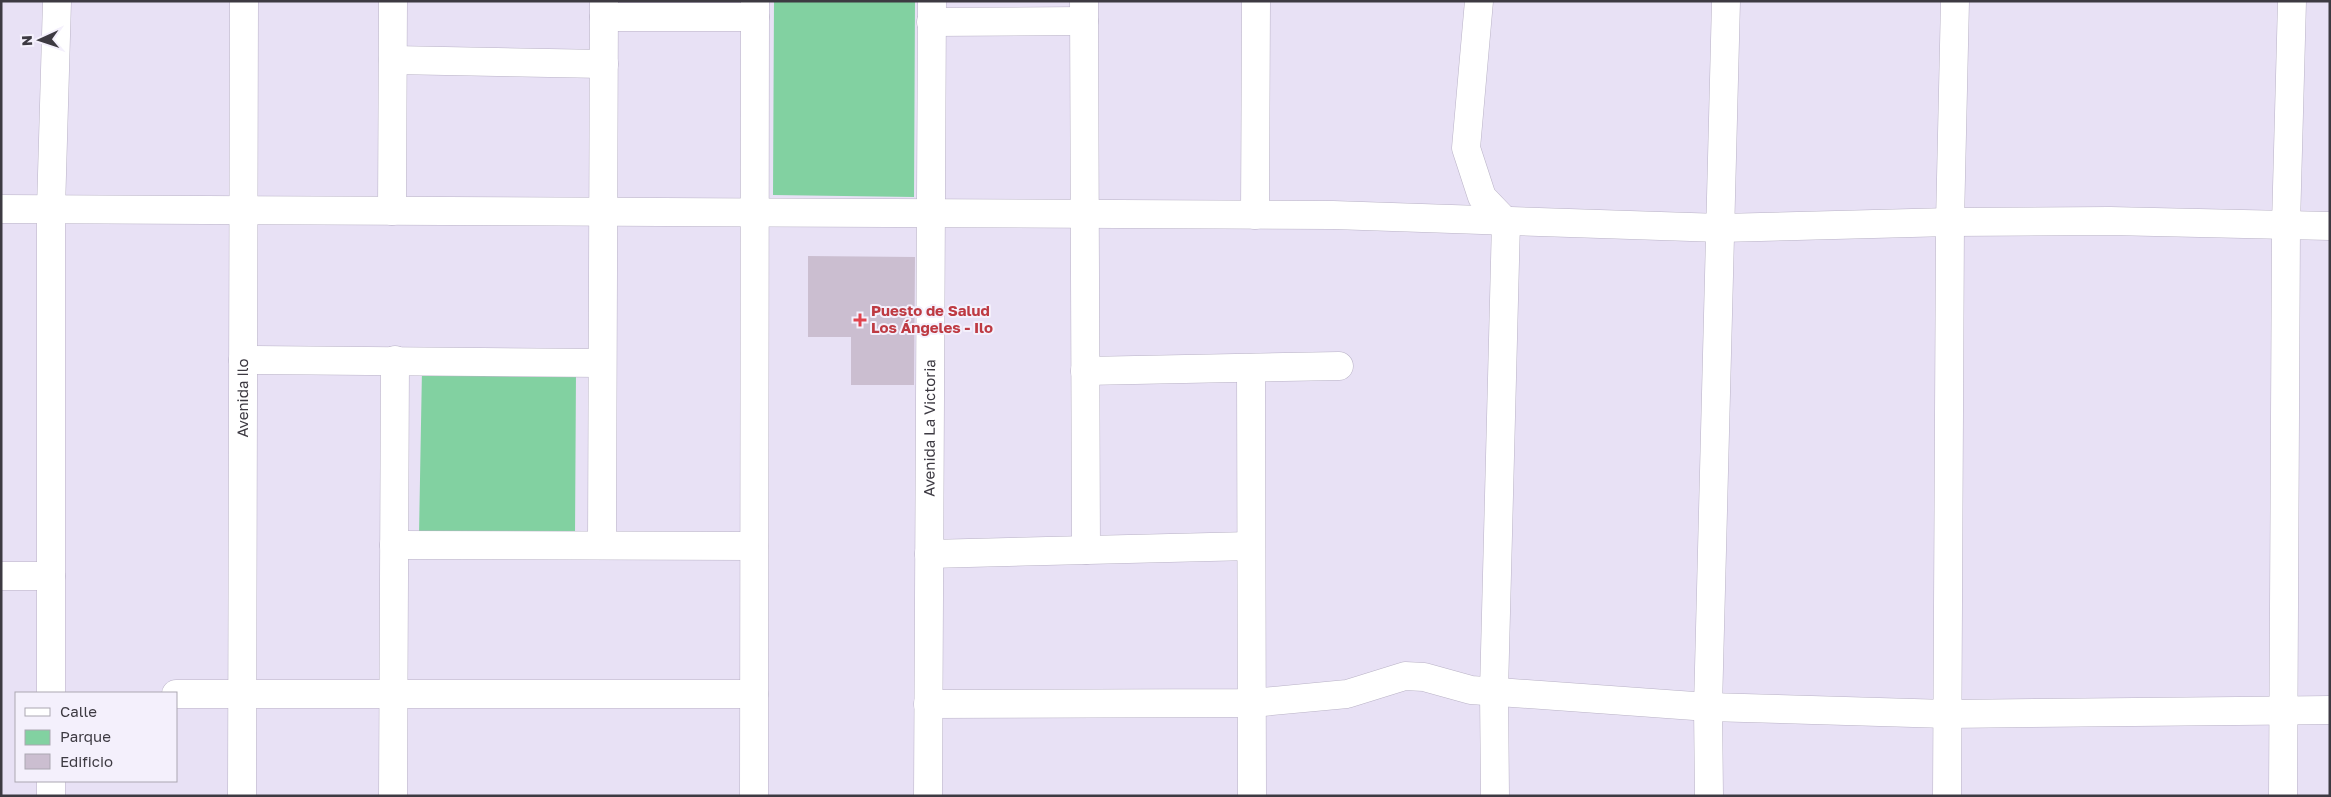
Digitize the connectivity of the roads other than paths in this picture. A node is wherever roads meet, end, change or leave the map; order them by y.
1 (57, 1) edge
2 (244, 1) edge
3 (393, 1) edge
4 (1256, 1) edge
5 (1479, 1) edge
6 (1726, 1) edge
7 (1955, 1) edge
8 (2292, 1) edge
9 (604, 9) edge
10 (755, 9) edge
11 (1084, 11) edge
12 (932, 12) edge
13 (393, 60) junction
14 (604, 64) junction
15 (1, 209) edge
16 (51, 209) junction
17 (243, 210) junction
18 (392, 211) junction
19 (603, 212) junction
20 (755, 213) junction
21 (930, 214) junction
22 (1085, 214) junction
23 (1256, 215) junction
24 (1506, 222) junction
25 (1950, 222) junction
26 (2286, 225) junction
27 (2330, 226) edge
28 (1721, 228) junction
29 (243, 360) junction
30 (395, 360) junction
31 (602, 363) junction
32 (1338, 366) dead end
33 (1251, 368) junction
34 (1085, 371) junction
35 (394, 545) junction
36 (602, 545) junction
37 (754, 546) junction
38 (1251, 546) junction
39 (1086, 550) junction
40 (929, 554) junction
41 (1, 576) edge
42 (51, 576) junction
43 (1494, 691) junction
44 (51, 692) edge
45 (178, 694) edge
46 (242, 694) junction
47 (394, 694) junction
48 (754, 694) junction
49 (1252, 703) junction
50 (928, 704) junction
51 (1708, 707) junction
52 (2283, 710) junction
53 (2330, 710) edge
54 (1947, 714) junction
55 (51, 782) edge
56 (51, 796) edge
57 (242, 796) edge
58 (393, 796) edge
59 (754, 796) edge
60 (928, 796) edge
61 (1252, 796) edge
62 (1495, 796) edge
63 (1709, 796) edge
64 (1947, 796) edge
65 (2283, 796) edge

1 - 16 street
2 - 17 street, Avenida Ilo
3 - 13 street
4 - 23 street
5 - 24 street
6 - 28 street
7 - 25 street
8 - 26 street
9 - 10 street
9 - 14 street
10 - 20 street
11 - 12 street
11 - 22 street
12 - 21 street, Avenida La Victoria
13 - 14 street
13 - 18 street
14 - 19 street
15 - 16 street
16 - 17 street
16 - 42 street
17 - 18 street
17 - 29 street, Avenida Ilo
18 - 19 street
19 - 20 street
19 - 31 street
20 - 21 street
20 - 37 street
21 - 22 street
21 - 40 street, Avenida La Victoria
22 - 23 street
22 - 34 street
23 - 24 street
24 - 28 street
24 - 43 street
25 - 26 street
25 - 28 street
25 - 54 street
26 - 27 street
26 - 52 street
28 - 51 street
29 - 30 street
29 - 46 street, Avenida Ilo
30 - 31 street
30 - 35 street
31 - 36 street
32 - 33 street
33 - 34 street
33 - 38 street
34 - 39 street
35 - 36 street
35 - 47 street
36 - 37 street
37 - 48 street
38 - 39 street
38 - 49 street
39 - 40 street
40 - 50 street, Avenida La Victoria
41 - 42 street
42 - 44 street
43 - 49 street
43 - 51 street
43 - 62 street
45 - 46 street
46 - 47 street
46 - 57 street, Avenida Ilo
47 - 48 street
47 - 58 street
48 - 59 street
49 - 50 street
49 - 61 street
50 - 60 street, Avenida La Victoria
51 - 54 street
51 - 63 street
52 - 53 street
52 - 54 street
52 - 65 street
54 - 64 street
55 - 56 street

